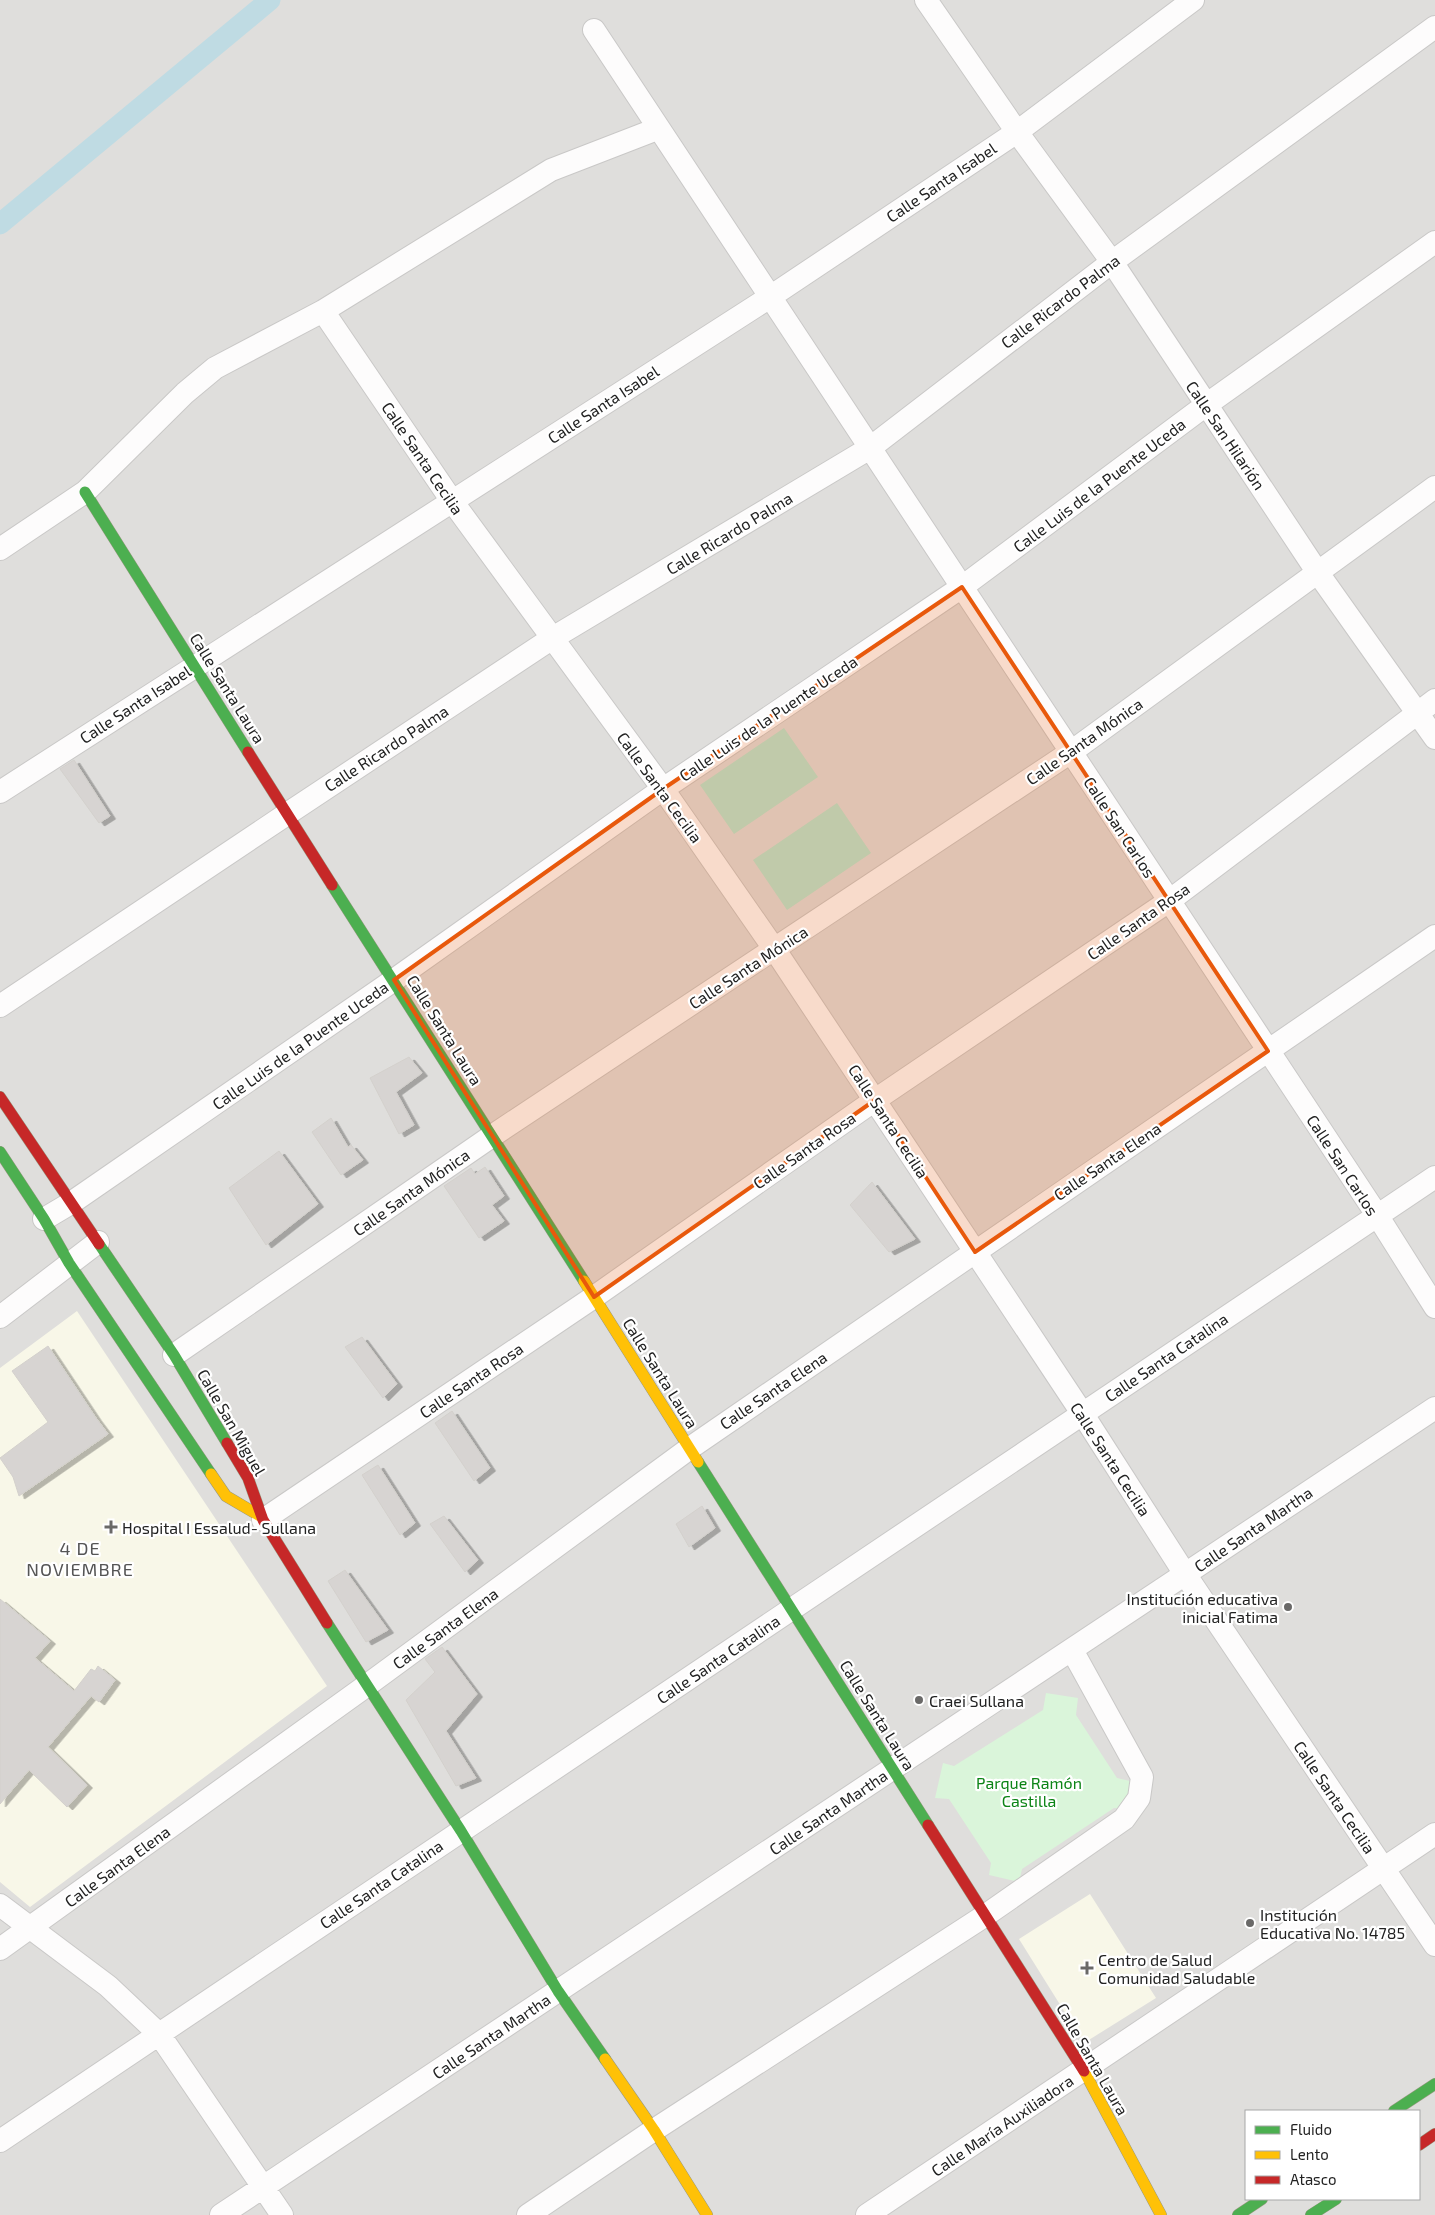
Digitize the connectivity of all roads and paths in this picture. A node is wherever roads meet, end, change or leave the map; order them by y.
1 (926, 0) edge
2 (1194, 0) edge
3 (1435, 27) edge
4 (594, 30) dead end
5 (657, 128) junction
6 (1017, 132) junction
7 (1435, 242) edge
8 (1112, 262) junction
9 (770, 296) junction
10 (323, 311) junction
11 (1206, 406) junction
12 (870, 448) junction
13 (1435, 487) edge
14 (85, 492) junction
15 (452, 501) junction
16 (0, 549) edge
17 (1318, 573) junction
18 (962, 587) junction
19 (552, 640) junction
20 (194, 665) junction
21 (1426, 706) edge
22 (1435, 738) edge
23 (1071, 752) junction
24 (663, 789) junction
25 (0, 792) edge
26 (287, 814) junction
27 (1169, 901) junction
28 (1435, 936) edge
29 (775, 950) junction
30 (394, 980) junction
31 (0, 1006) edge
32 (1268, 1051) junction
33 (0, 1097) edge
34 (875, 1100) junction
35 (492, 1136) junction
36 (0, 1152) edge
37 (1435, 1176) edge
38 (72, 1203) junction
39 (1377, 1215) junction
40 (44, 1220) junction
41 (98, 1242) junction
42 (975, 1252) junction
43 (69, 1263) junction
44 (594, 1297) junction
45 (1435, 1307) edge
46 (0, 1316) edge
47 (174, 1356) junction
48 (1435, 1408) edge
49 (1082, 1414) junction
50 (690, 1448) junction
51 (262, 1518) junction
52 (1185, 1574) junction
53 (792, 1609) junction
54 (1072, 1650) junction
55 (366, 1686) junction
56 (893, 1769) junction
57 (461, 1831) junction
58 (1435, 1834) edge
59 (1384, 1868) junction
60 (0, 1905) edge
61 (986, 1915) junction
62 (30, 1928) junction
63 (1435, 1945) edge
64 (0, 1948) edge
65 (558, 1991) junction
66 (159, 2034) junction
67 (1084, 2070) junction
68 (1435, 2084) edge
69 (1396, 2110) edge
70 (654, 2130) junction
71 (1435, 2134) edge
72 (0, 2141) edge
73 (1420, 2144) edge
74 (263, 2187) junction
75 (1260, 2200) edge
76 (1334, 2200) edge
77 (221, 2215) edge
78 (282, 2215) edge
79 (528, 2215) edge
80 (707, 2215) edge
81 (867, 2215) edge
82 (1162, 2215) edge
83 (1238, 2215) edge
84 (1312, 2215) edge

1 - 6 street, Calle San Hilarión
2 - 6 street, Calle Santa Isabel
3 - 8 street, Calle Ricardo Palma
4 - 5 street, Calle San Carlos
5 - 9 street, Calle San Carlos
5 - 10 street
6 - 8 street, Calle San Hilarión
6 - 9 street, Calle Santa Isabel
7 - 11 street, Calle Luis de la Puente Uceda
8 - 11 street, Calle San Hilarión
8 - 12 street, Calle Ricardo Palma
9 - 12 street, Calle San Carlos
9 - 15 street, Calle Santa Isabel
10 - 14 street
10 - 15 street, Calle Santa Cecilia
11 - 17 street, Calle San Hilarión
11 - 18 street, Calle Luis de la Puente Uceda
12 - 18 street, Calle San Carlos
12 - 19 street, Calle Ricardo Palma
13 - 17 street, Calle Santa Mónica
14 - 16 street
14 - 20 street, Calle Santa Laura
15 - 19 street, Calle Santa Cecilia
15 - 20 street, Calle Santa Isabel
17 - 21 street, Calle San Hilarión
17 - 23 street, Calle Santa Mónica
18 - 23 street, Calle San Carlos
18 - 24 street, Calle Luis de la Puente Uceda
19 - 24 street, Calle Santa Cecilia
19 - 26 street, Calle Ricardo Palma
20 - 25 street, Calle Santa Isabel
20 - 26 street, Calle Santa Laura
21 - 22 street, Calle San Hilarión
21 - 27 street, Calle Santa Rosa
23 - 27 street, Calle San Carlos
23 - 29 street, Calle Santa Mónica
24 - 29 street, Calle Santa Cecilia
24 - 30 street, Calle Luis de la Puente Uceda
26 - 30 street, Calle Santa Laura
26 - 31 street, Calle Ricardo Palma
27 - 32 street, Calle San Carlos
27 - 34 street, Calle Santa Rosa
28 - 32 street, Calle Santa Elena
29 - 34 street, Calle Santa Cecilia
29 - 35 street, Calle Santa Mónica
30 - 35 street, Calle Santa Laura
30 - 38 street, Calle Luis de la Puente Uceda
32 - 39 street, Calle San Carlos
32 - 42 street, Calle Santa Elena
33 - 38 street, Calle San Miguel
34 - 42 street, Calle Santa Cecilia
34 - 44 street, Calle Santa Rosa
35 - 44 street, Calle Santa Laura
35 - 47 street, Calle Santa Mónica
36 - 40 street
37 - 39 street, Calle Santa Catalina
38 - 40 street, Calle Luis de la Puente Uceda
38 - 41 street, Calle San Miguel
39 - 45 street, Calle San Carlos
39 - 49 street, Calle Santa Catalina
40 - 43 street
41 - 43 street
41 - 47 street, Calle San Miguel
42 - 49 street, Calle Santa Cecilia
42 - 50 street, Calle Santa Elena
43 - 46 street
43 - 51 street
44 - 50 street, Calle Santa Laura
44 - 51 street, Calle Santa Rosa
47 - 51 street, Calle San Miguel
48 - 52 street, Calle Santa Martha
49 - 52 street, Calle Santa Cecilia
49 - 53 street, Calle Santa Catalina
50 - 53 street, Calle Santa Laura
50 - 55 street, Calle Santa Elena
51 - 55 street
52 - 54 street, Calle Santa Martha
52 - 59 street, Calle Santa Cecilia
53 - 56 street, Calle Santa Laura
53 - 57 street, Calle Santa Catalina
54 - 56 street, Calle Santa Martha
54 - 61 street
55 - 57 street
55 - 62 street, Calle Santa Elena
56 - 61 street, Calle Santa Laura
56 - 65 street, Calle Santa Martha
57 - 65 street
57 - 66 street, Calle Santa Catalina
58 - 59 street, Calle María Auxiliadora
59 - 63 street, Calle Santa Cecilia
59 - 67 street, Calle María Auxiliadora
60 - 62 street
61 - 67 street, Calle Santa Laura
61 - 70 street
62 - 64 street, Calle Santa Elena
62 - 66 street
65 - 70 street
65 - 74 street, Calle Santa Martha
66 - 72 street, Calle Santa Catalina
66 - 74 street
67 - 81 street, Calle María Auxiliadora
67 - 82 street, Calle Santa Laura
68 - 69 street
70 - 79 street
70 - 80 street
71 - 73 street
74 - 77 street, Calle Santa Martha
74 - 78 street
75 - 83 street
76 - 84 street

